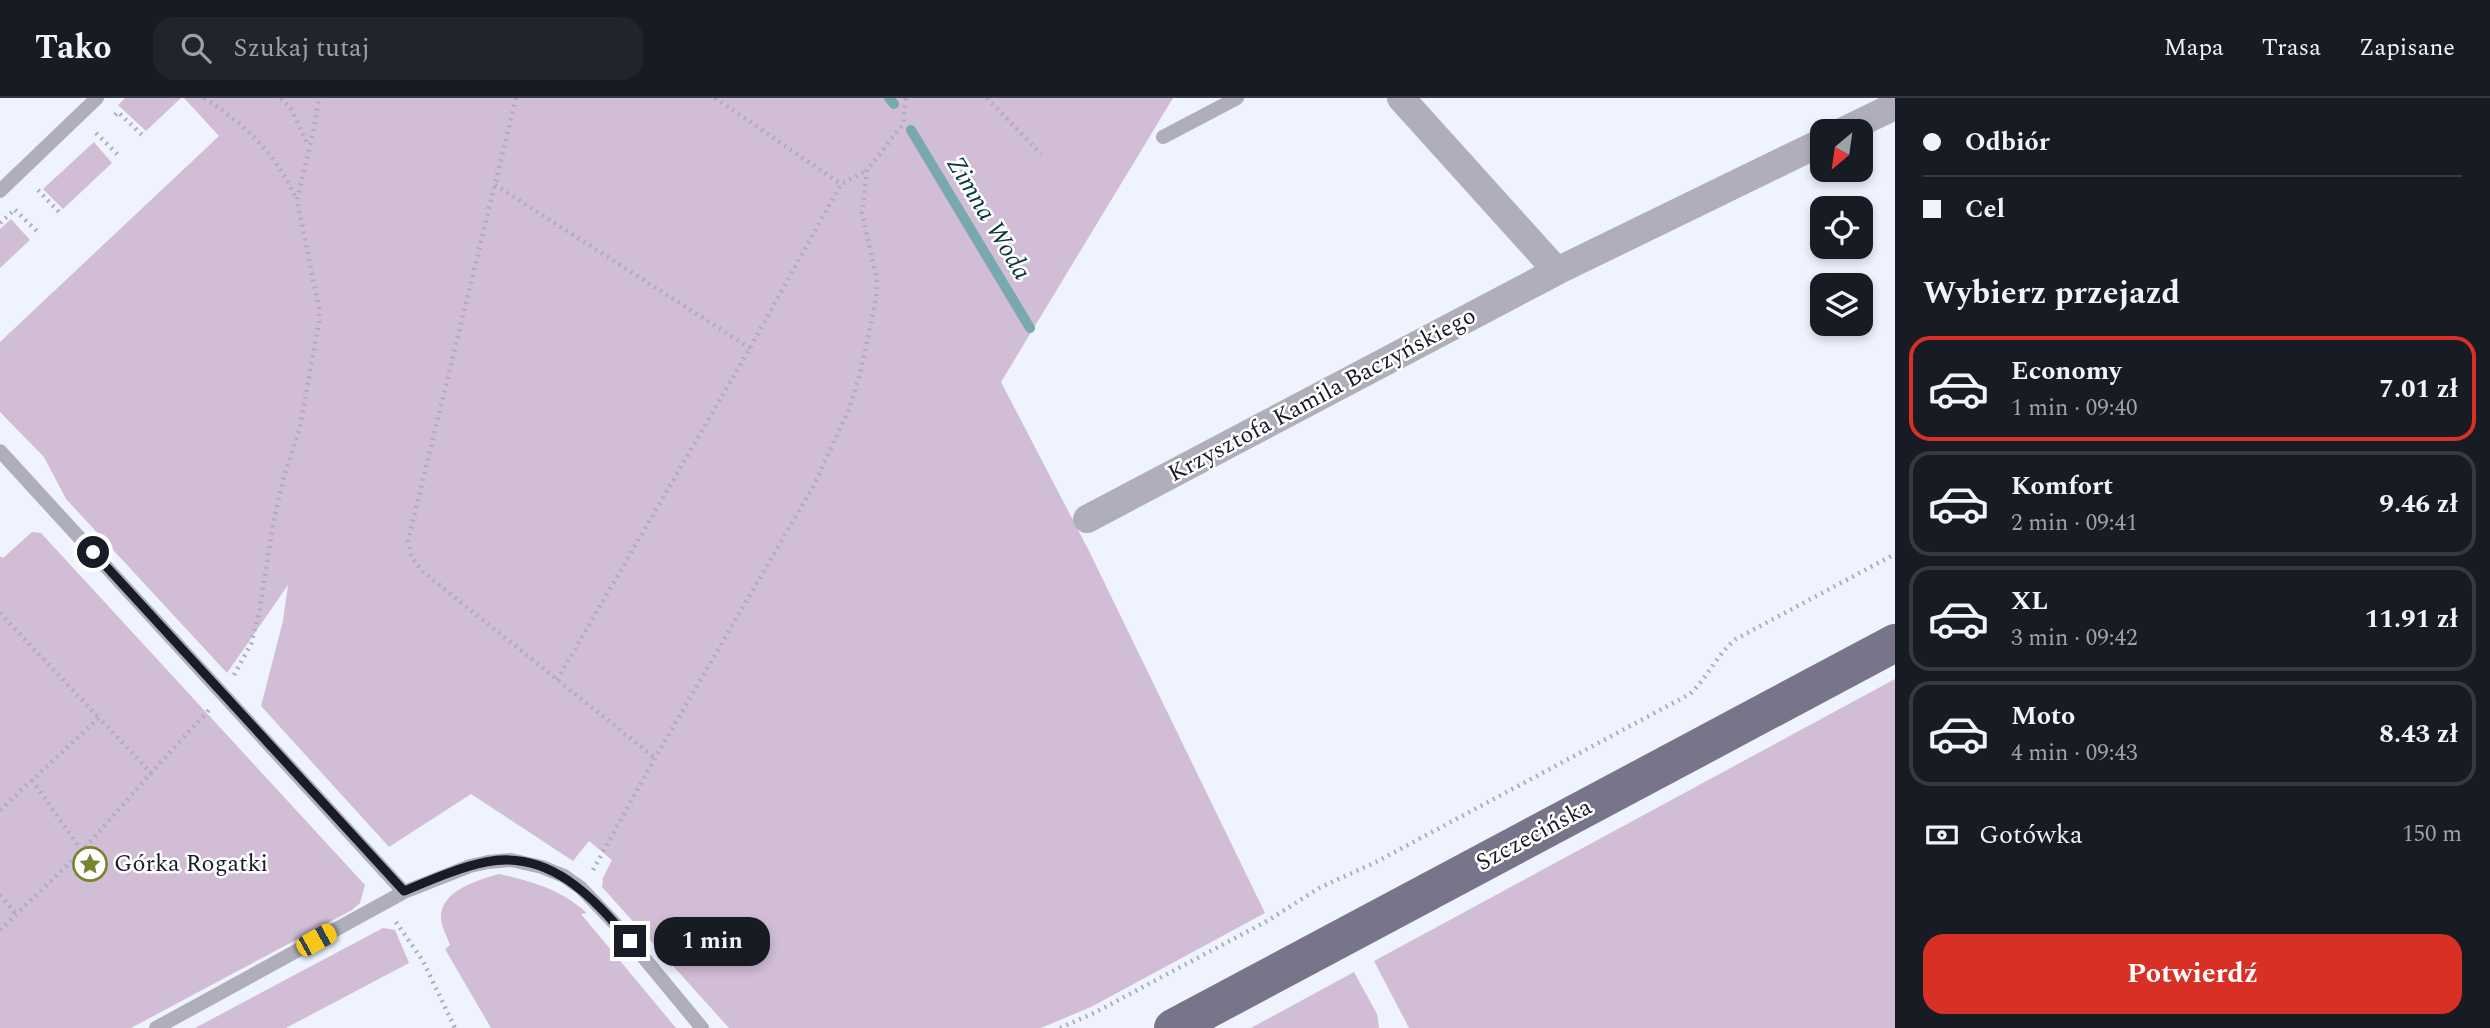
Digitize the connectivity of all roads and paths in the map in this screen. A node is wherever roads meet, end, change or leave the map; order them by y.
1 (97, 98) edge
2 (204, 98) edge
3 (281, 98) edge
4 (319, 98) edge
5 (516, 98) edge
6 (715, 98) edge
7 (906, 98) edge
8 (987, 98) edge
9 (1237, 98) edge
10 (1401, 98) edge
11 (1895, 106) edge
12 (111, 119) dead end
13 (1868, 119) edge
14 (104, 126) dead end
15 (96, 133) junction
16 (142, 135) dead end
17 (1163, 137) dead end
18 (87, 142) dead end
19 (309, 146) junction
20 (1810, 148) edge
21 (1041, 154) dead end
22 (119, 156) dead end
23 (867, 170) junction
24 (48, 181) dead end
25 (841, 184) junction
26 (495, 185) junction
27 (38, 190) junction
28 (0, 191) edge
29 (30, 197) dead end
30 (297, 200) junction
31 (23, 203) dead end
32 (15, 210) junction
33 (60, 212) dead end
34 (0, 223) edge
35 (38, 232) dead end
36 (1557, 271) junction
37 (750, 348) junction
38 (0, 451) edge
39 (1087, 519) dead end
40 (1895, 554) edge
41 (0, 613) edge
42 (1895, 643) edge
43 (556, 680) junction
44 (223, 694) junction
45 (99, 718) junction
46 (655, 758) junction
47 (151, 773) junction
48 (32, 780) junction
49 (0, 810) edge
50 (82, 851) junction
51 (581, 888) junction
52 (404, 891) junction
53 (0, 895) edge
54 (16, 915) junction
55 (0, 930) edge
56 (423, 961) dead end
57 (156, 1028) edge
58 (455, 1028) edge
59 (702, 1028) edge
60 (1060, 1028) edge
61 (1173, 1028) edge

1 - 28 lane
2 - 30 path
3 - 19 path
4 - 19 path
5 - 26 path
6 - 25 path
7 - 23 path
8 - 21 path
9 - 17 lane
10 - 36 street
11 - 13 street
12 - 16 path
14 - 15 path
15 - 18 path
15 - 22 path
19 - 30 path
20 - 36 street, Krzysztofa Kamila Baczyńskiego
23 - 25 path
23 - 46 path
24 - 27 path
25 - 37 path
26 - 37 path
26 - 43 path
27 - 29 path
27 - 33 path
30 - 44 path
31 - 32 path
32 - 34 path
32 - 35 path
36 - 39 street, Krzysztofa Kamila Baczyńskiego
37 - 43 path
38 - 44 lane
40 - 60 path
41 - 45 path
42 - 61 main road, Szczecińska
43 - 46 path
44 - 47 path
44 - 52 lane
45 - 47 path
45 - 48 path
46 - 51 path
47 - 50 path
48 - 49 path
48 - 50 path
50 - 54 path
51 - 52 lane
51 - 59 lane
52 - 57 lane
53 - 54 path
54 - 55 path
56 - 58 path

